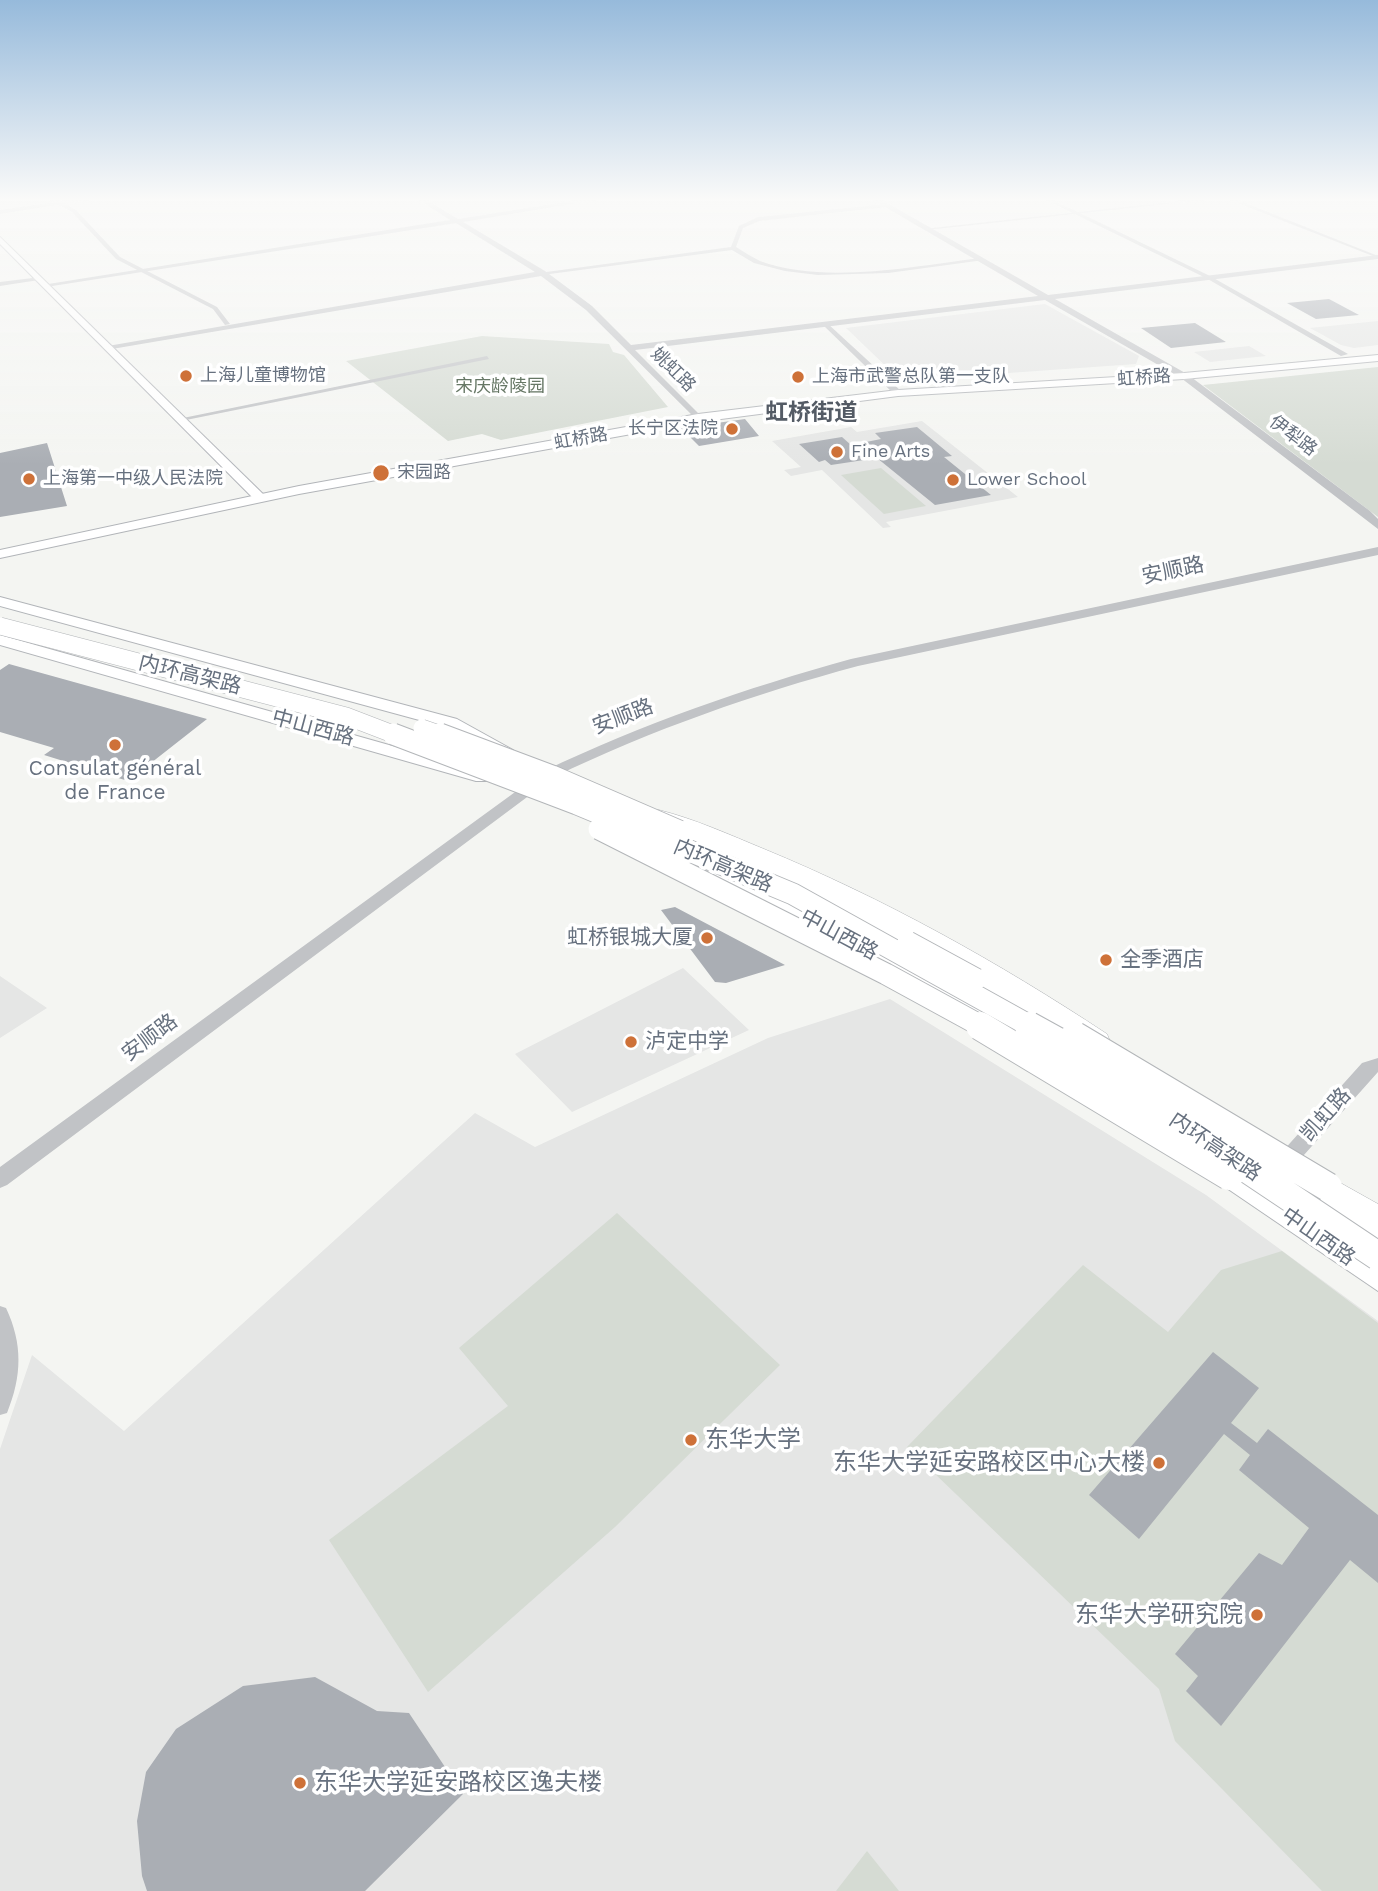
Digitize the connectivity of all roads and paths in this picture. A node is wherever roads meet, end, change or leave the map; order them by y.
1 (49, 288) edge
2 (176, 288) edge
3 (448, 288) edge
4 (562, 288) edge
5 (1029, 288) edge
6 (1116, 288) edge
7 (1228, 288) edge
8 (1044, 297) junction
9 (227, 324) junction
10 (825, 324) junction
11 (106, 347) junction
12 (629, 348) junction
13 (1378, 351) edge
14 (1344, 354) junction
15 (487, 358) dead end
16 (1378, 358) edge
17 (1179, 373) junction
18 (895, 390) junction
19 (694, 413) junction
20 (181, 419) junction
21 (255, 494) junction
22 (1378, 526) edge
23 (0, 541) edge
24 (1378, 551) edge
25 (0, 555) edge
26 (0, 601) edge
27 (0, 613) edge
28 (0, 626) edge
29 (0, 640) edge
30 (401, 735) junction
31 (549, 774) junction
32 (526, 791) junction
33 (607, 798) junction
34 (819, 896) junction
35 (1062, 1028) junction
36 (1378, 1065) edge
37 (1278, 1171) junction
38 (1229, 1176) junction
39 (0, 1179) edge
40 (1378, 1219) edge
41 (1378, 1238) edge
42 (1378, 1256) edge
43 (1378, 1279) edge
44 (0, 1314) edge
45 (0, 1406) edge

1 - 11 main road
2 - 9 street
3 - 9 street
4 - 12 street, 姚虹路
5 - 8 street, 伊犁路
6 - 8 street
7 - 14 street
8 - 10 street
8 - 17 street, 伊犁路
9 - 11 street
10 - 12 street
10 - 18 street
11 - 20 main road
12 - 19 street, 姚虹路
13 - 14 main road, 虹桥路
14 - 17 main road, 虹桥路
15 - 20 street
16 - 17 main road, 虹桥路
17 - 18 main road, 虹桥路
17 - 22 street, 伊犁路
18 - 19 main road, 虹桥路
19 - 21 main road, 虹桥路
20 - 21 main road
21 - 23 main road, 虹桥路
21 - 25 main road, 虹桥路
24 - 31 street, 安顺路
26 - 31 main road, 中山西路
27 - 33 highway, 内环高架路, bridge
28 - 30 highway, 内环高架路, bridge
29 - 32 main road, 中山西路
30 - 38 highway, bridge
30 - 42 highway, 内环高架路, bridge
31 - 32 street, 安顺路
31 - 34 main road, 中山西路
32 - 38 main road, 中山西路
32 - 39 street, 安顺路
33 - 34 highway, 内环高架路, bridge
33 - 37 highway, bridge
34 - 35 highway, 内环高架路, bridge
34 - 37 main road, 中山西路
35 - 40 highway, bridge
35 - 41 highway, 内环高架路, bridge
36 - 37 street, 凯虹路
37 - 41 main road, 中山西路
38 - 43 main road, 中山西路
44 - 45 street

